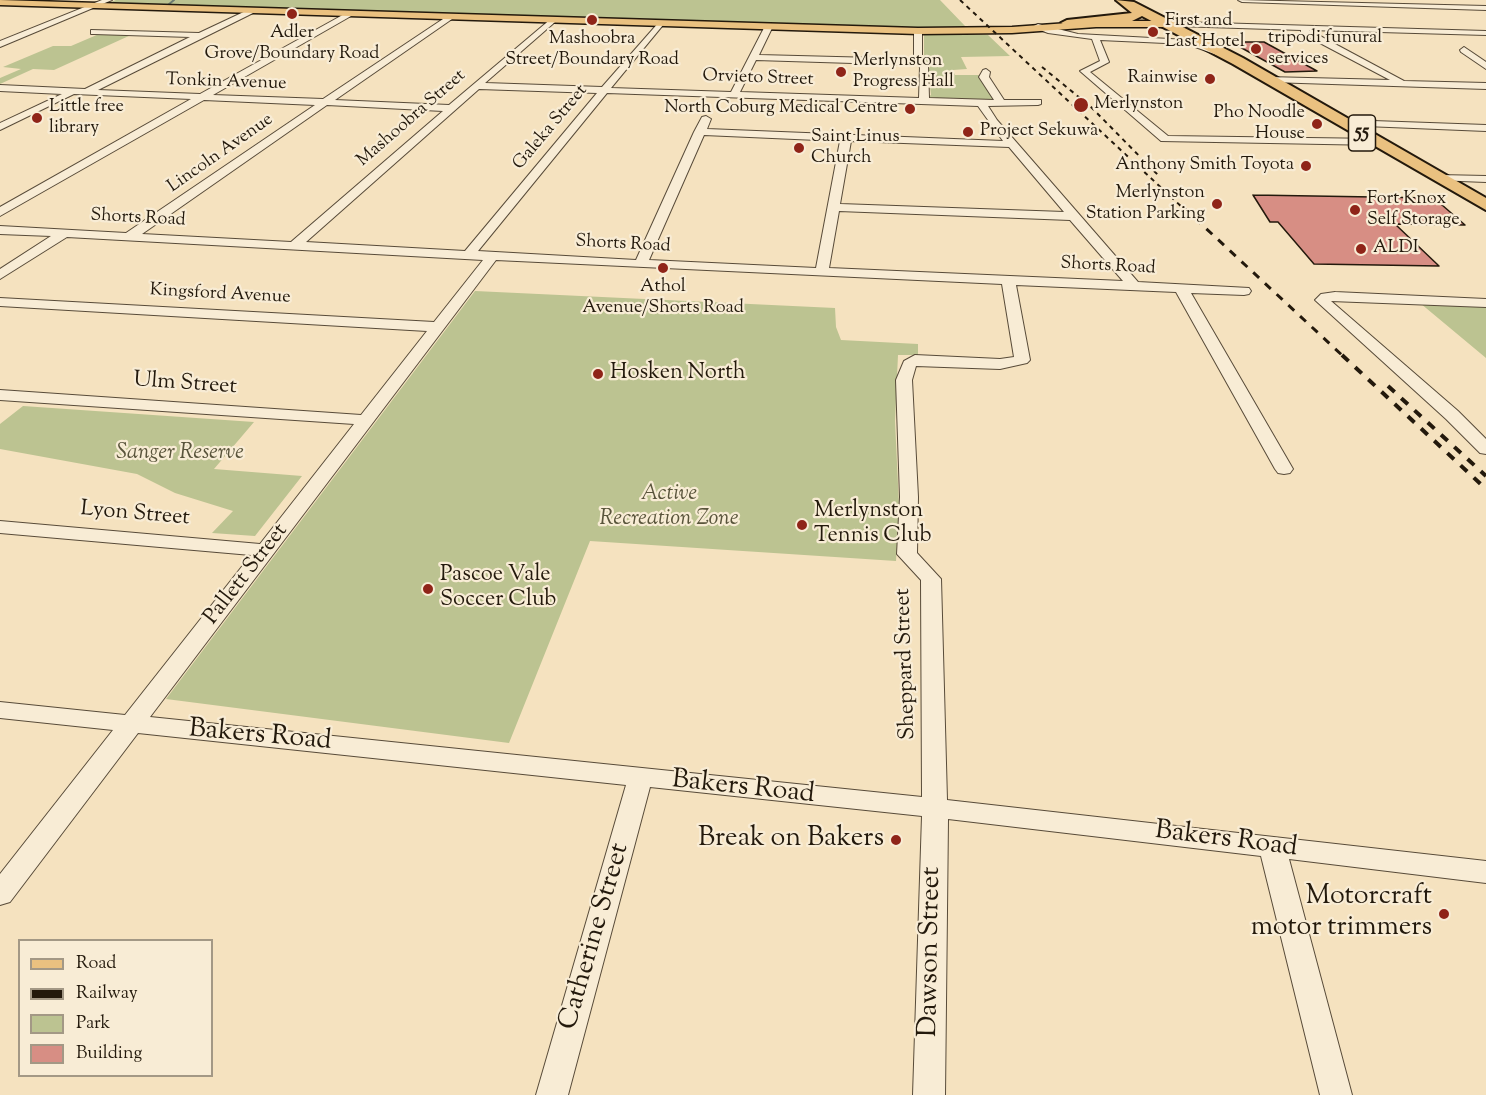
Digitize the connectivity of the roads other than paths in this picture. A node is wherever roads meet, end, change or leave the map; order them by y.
1 (108, 0) edge
2 (1241, 0) edge
3 (1128, 1) edge
4 (0, 2) edge
5 (95, 6) junction
6 (1486, 8) edge
7 (1262, 10) dead end
8 (250, 11) junction
9 (348, 14) junction
10 (1272, 15) dead end
11 (448, 17) junction
12 (552, 20) junction
13 (660, 23) junction
14 (1171, 23) junction
15 (769, 26) junction
16 (1297, 27) junction
17 (1052, 29) junction
18 (918, 31) junction
19 (94, 32) dead end
20 (1486, 33) edge
21 (1022, 34) dead end
22 (201, 35) junction
23 (0, 37) edge
24 (1095, 37) junction
25 (1192, 37) junction
26 (15, 38) junction
27 (1150, 39) junction
28 (0, 44) edge
29 (1464, 50) dead end
30 (1220, 53) junction
31 (753, 57) junction
32 (1238, 61) junction
33 (920, 62) junction
34 (1486, 66) edge
35 (986, 72) dead end
36 (1270, 80) junction
37 (1403, 83) junction
38 (478, 86) junction
39 (1486, 86) edge
40 (0, 88) edge
41 (604, 90) junction
42 (72, 92) junction
43 (83, 93) junction
44 (734, 95) junction
45 (200, 98) junction
46 (924, 101) junction
47 (1038, 102) dead end
48 (324, 103) junction
49 (981, 103) junction
50 (1001, 103) junction
51 (452, 108) junction
52 (706, 119) dead end
53 (1345, 123) junction
54 (0, 127) edge
55 (1486, 128) edge
56 (699, 132) junction
57 (846, 138) junction
58 (1378, 142) junction
59 (1012, 144) junction
60 (1439, 178) junction
61 (1486, 179) edge
62 (1486, 205) edge
63 (832, 207) junction
64 (0, 212) edge
65 (1074, 216) junction
66 (0, 230) edge
67 (65, 233) junction
68 (130, 236) junction
69 (295, 245) junction
70 (468, 255) junction
71 (493, 256) junction
72 (641, 264) junction
73 (822, 272) junction
74 (0, 275) edge
75 (1008, 280) junction
76 (1134, 286) junction
77 (1181, 288) junction
78 (1244, 291) dead end
79 (0, 302) edge
80 (1486, 303) edge
81 (437, 327) junction
82 (0, 395) edge
83 (18, 397) junction
84 (0, 411) edge
85 (367, 420) junction
86 (1486, 450) edge
87 (1284, 469) dead end
88 (0, 527) edge
89 (266, 550) junction
90 (0, 710) edge
91 (131, 724) junction
92 (640, 778) junction
93 (935, 808) junction
94 (1272, 846) junction
95 (1486, 872) edge
96 (0, 894) edge
97 (552, 1095) edge
98 (929, 1095) edge
99 (1336, 1095) edge

1 - 5 street
2 - 6 street
2 - 7 street
3 - 14 highway, 55
3 - 17 highway
4 - 5 main road
5 - 8 main road
5 - 26 street
8 - 9 main road
8 - 22 street
9 - 11 main road
9 - 45 street
10 - 16 street
11 - 12 main road
11 - 48 street, Lincoln Avenue
12 - 13 main road
12 - 38 street, Mashoobra Street
13 - 15 main road
13 - 41 street, Galeka Street
14 - 16 street
14 - 17 main road
14 - 17 main road
14 - 25 highway, 55
14 - 32 highway, 55
15 - 18 main road
15 - 31 street
16 - 20 street
16 - 37 street
17 - 18 main road
17 - 21 street
17 - 24 street
18 - 33 street
19 - 22 street
22 - 43 street
23 - 26 street
24 - 27 street
24 - 58 street
25 - 27 street
25 - 30 highway, 55
26 - 28 street
27 - 30 street
29 - 34 street
30 - 32 highway, 55
31 - 33 street
31 - 44 street
32 - 36 highway, 55
33 - 46 street
35 - 50 street
36 - 37 street
36 - 53 highway, 55
37 - 39 street
38 - 41 street, Orvieto Street
38 - 51 street, Mashoobra Street
40 - 42 street, Tonkin Avenue
41 - 44 street, Orvieto Street
41 - 70 street, Galeka Street
42 - 43 street, Tonkin Avenue
42 - 54 street
43 - 45 street, Tonkin Avenue
44 - 46 street, Orvieto Street
45 - 48 street, Tonkin Avenue
45 - 64 street
46 - 49 street, Orvieto Street
47 - 50 street, Orvieto Street
48 - 51 street, Tonkin Avenue
48 - 68 street, Lincoln Avenue
49 - 50 street, Orvieto Street
49 - 59 street
51 - 69 street, Mashoobra Street
52 - 56 street
53 - 55 street
53 - 58 highway, 55
56 - 57 street
56 - 72 street
57 - 59 street
57 - 63 street
58 - 60 highway, 55
59 - 65 street
60 - 61 street
60 - 62 highway, 55
63 - 65 street
63 - 73 street
65 - 76 street
66 - 67 street, Shorts Road
67 - 68 street, Shorts Road
67 - 74 street
68 - 69 street, Shorts Road
69 - 70 street, Shorts Road
70 - 71 street, Shorts Road
71 - 72 street, Shorts Road
71 - 81 street, Pallett Street
72 - 73 street, Shorts Road
73 - 75 street, Shorts Road
75 - 76 street, Shorts Road
75 - 93 street, Sheppard Street
76 - 77 street, Shorts Road
77 - 78 street, Shorts Road
77 - 87 street
79 - 81 street, Kingsford Avenue
80 - 86 street
81 - 85 street, Pallett Street
82 - 83 street, Ulm Street
83 - 84 street
83 - 85 street, Ulm Street
85 - 89 street, Pallett Street
88 - 89 street, Lyon Street
89 - 91 street, Pallett Street
90 - 91 street, Bakers Road
91 - 92 street, Bakers Road
91 - 96 street, Pallett Street
92 - 93 street, Bakers Road
92 - 97 street, Catherine Street
93 - 94 street, Bakers Road
93 - 98 street, Dawson Street
94 - 95 street, Bakers Road
94 - 99 street

